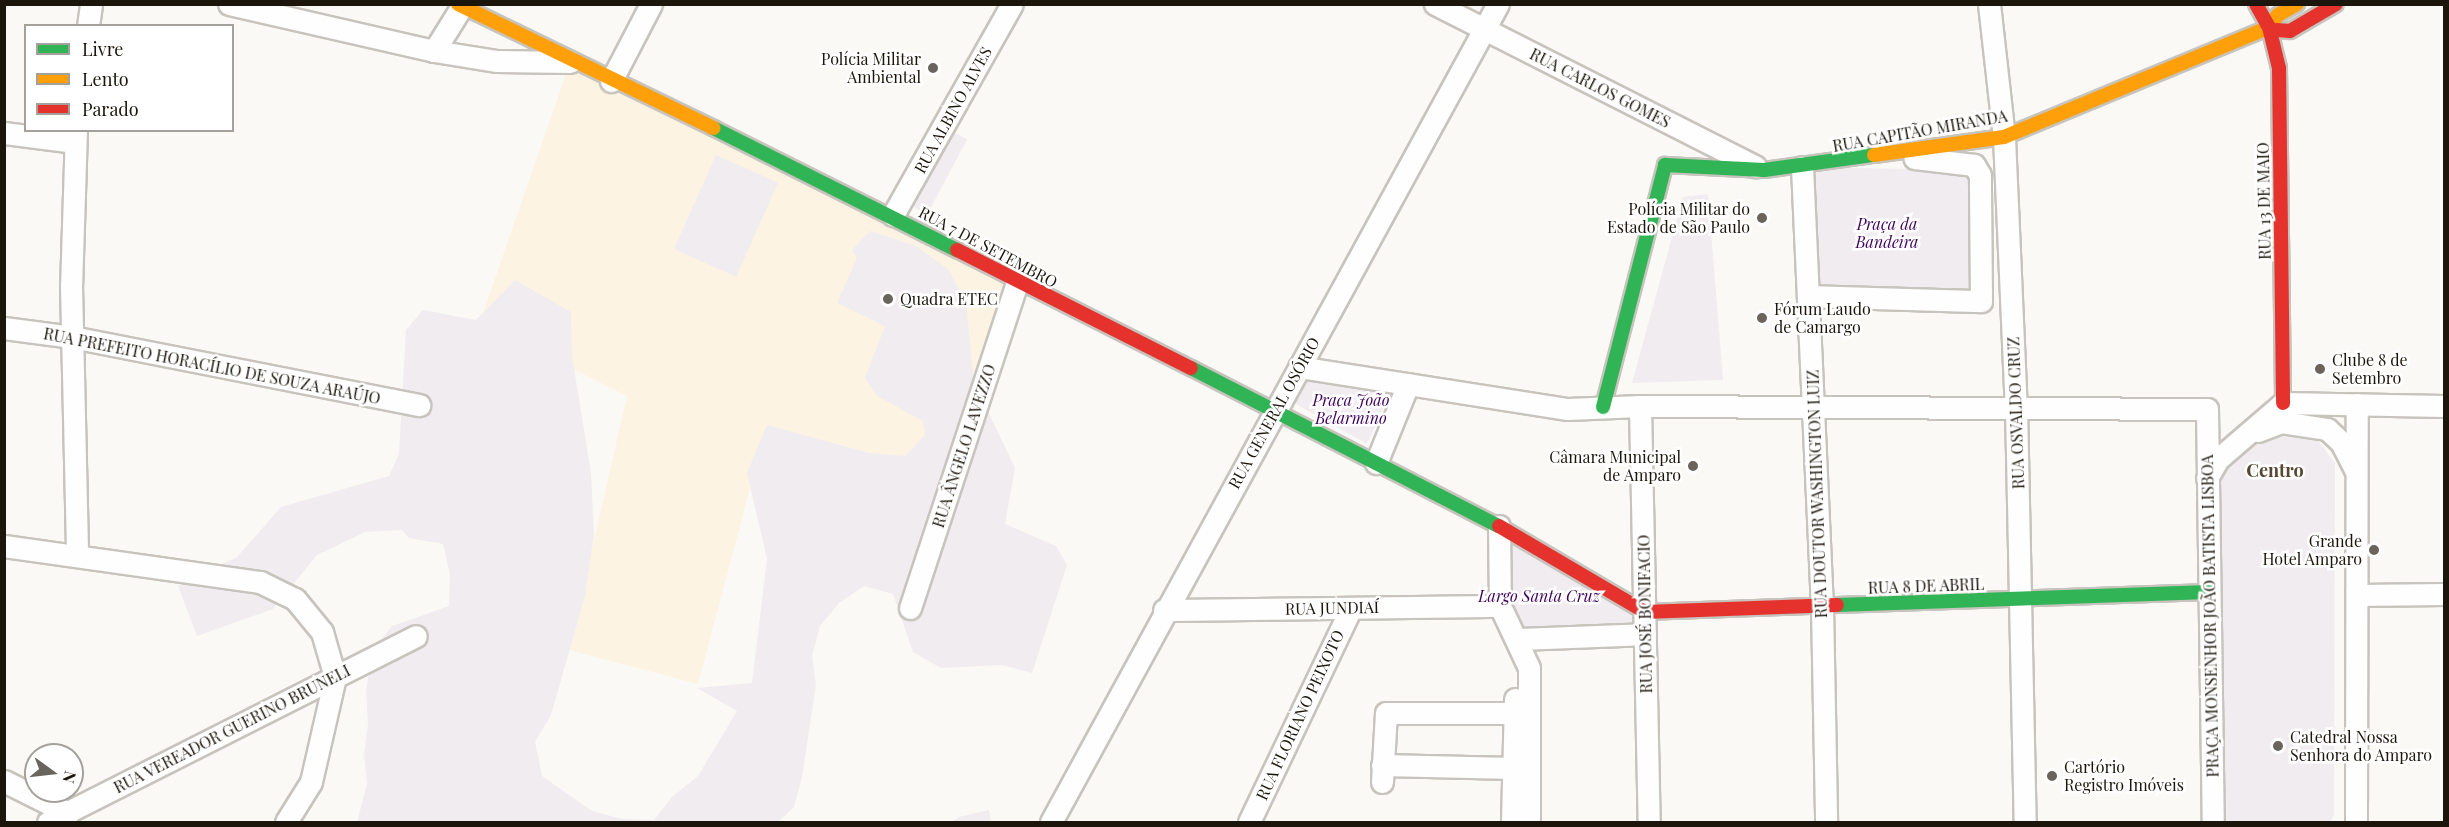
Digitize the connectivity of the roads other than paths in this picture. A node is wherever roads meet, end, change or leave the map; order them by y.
1 (91, 4) edge
2 (229, 4) edge
3 (651, 4) edge
4 (1012, 4) edge
5 (1435, 4) edge
6 (1498, 4) edge
7 (1989, 4) edge
8 (2256, 4) edge
9 (2297, 4) edge
10 (2336, 4) edge
11 (461, 5) edge
12 (88, 24) edge
13 (2269, 27) junction
14 (1485, 30) junction
15 (434, 51) junction
16 (570, 62) junction
17 (611, 81) junction
18 (4, 133) edge
19 (75, 136) edge
20 (2004, 137) junction
21 (1892, 154) junction
22 (1802, 167) junction
23 (1764, 170) junction
24 (893, 215) junction
25 (1017, 283) junction
26 (1808, 297) junction
27 (4, 328) edge
28 (72, 337) junction
29 (1299, 367) junction
30 (1408, 384) junction
31 (2283, 403) junction
32 (2357, 404) junction
33 (419, 405) dead end
34 (1641, 406) junction
35 (2445, 406) edge
36 (1603, 407) junction
37 (1815, 407) junction
38 (2016, 407) junction
39 (1276, 410) junction
40 (2250, 434) junction
41 (1376, 463) junction
42 (2357, 473) junction
43 (2207, 478) junction
44 (1499, 526) junction
45 (4, 546) edge
46 (77, 556) junction
47 (2209, 592) junction
48 (2358, 594) junction
49 (2445, 594) edge
50 (2022, 599) junction
51 (1500, 606) junction
52 (1822, 606) junction
53 (910, 608) dead end
54 (1351, 608) junction
55 (1164, 610) junction
56 (1645, 612) junction
57 (1646, 634) junction
58 (416, 636) dead end
59 (1517, 639) junction
60 (335, 677) junction
61 (1514, 712) junction
62 (1513, 768) junction
63 (4, 781) edge
64 (68, 813) junction
65 (48, 822) edge
66 (285, 822) edge
67 (1051, 822) edge
68 (1249, 822) edge
69 (1512, 822) edge
70 (1529, 822) edge
71 (1648, 822) edge
72 (1826, 822) edge
73 (2025, 822) edge
74 (2213, 822) edge
75 (2356, 822) edge

1 - 12 street
2 - 15 street
3 - 17 street
4 - 24 street, RUA ALBINO ALVES
5 - 14 street, RUA CARLOS GOMES
6 - 14 street, RUA GENERAL OSÓRIO
7 - 20 street, RUA OSVALDO CRUZ
8 - 13 street, RUA 13 DE MAIO
9 - 13 street, RUA CAPITÃO MIRANDA
10 - 13 street, RUA CAPITÃO MIRANDA
11 - 15 street
11 - 16 street, RUA 7 DE SETEMBRO
13 - 20 street, RUA CAPITÃO MIRANDA
13 - 31 street, RUA 13 DE MAIO
14 - 23 street, RUA CARLOS GOMES
14 - 29 street, RUA GENERAL OSÓRIO
15 - 16 street
16 - 17 street, RUA 7 DE SETEMBRO
17 - 24 street, RUA 7 DE SETEMBRO
18 - 19 street
19 - 28 street
20 - 21 street, RUA CAPITÃO MIRANDA
20 - 38 street, RUA OSVALDO CRUZ
21 - 22 street, RUA CAPITÃO MIRANDA
21 - 26 street
22 - 23 street, RUA CAPITÃO MIRANDA
22 - 26 street, RUA DOUTOR WASHINGTON LUIZ
23 - 36 street, RUA CAPITÃO MIRANDA
24 - 25 street, RUA 7 DE SETEMBRO
25 - 39 street, RUA 7 DE SETEMBRO
25 - 53 street, RUA ÂNGELO LAVEZZO
26 - 37 street, RUA DOUTOR WASHINGTON LUIZ
27 - 28 street, RUA PREFEITO HORACÍLIO DE SOUZA ARAÚJO
28 - 33 street, RUA PREFEITO HORACÍLIO DE SOUZA ARAÚJO
28 - 46 street
29 - 30 street
29 - 39 street, RUA GENERAL OSÓRIO
30 - 36 street
30 - 41 street
31 - 32 street
31 - 40 street
32 - 35 street
32 - 42 street
34 - 36 street
34 - 37 street
34 - 56 street, RUA JOSÉ BONIFACIO
37 - 38 street
37 - 52 street, RUA DOUTOR WASHINGTON LUIZ
38 - 43 street, PRAÇA MONSENHOR JOÃO BATISTA LISBOA
38 - 50 street, RUA OSVALDO CRUZ
39 - 41 street, RUA 7 DE SETEMBRO
39 - 55 street, RUA GENERAL OSÓRIO
40 - 42 street
40 - 43 street
41 - 44 street, RUA 7 DE SETEMBRO
42 - 48 street
43 - 47 street, PRAÇA MONSENHOR JOÃO BATISTA LISBOA
44 - 51 street
44 - 56 street
45 - 46 street
46 - 60 street
47 - 50 street, RUA 8 DE ABRIL
47 - 74 street, PRAÇA MONSENHOR JOÃO BATISTA LISBOA
48 - 49 street
48 - 75 street
50 - 52 street, RUA 8 DE ABRIL
50 - 73 street, RUA OSVALDO CRUZ
51 - 54 street, RUA JUNDIAÍ
51 - 59 street
52 - 56 street, RUA 8 DE ABRIL
52 - 72 street, RUA DOUTOR WASHINGTON LUIZ
54 - 55 street, RUA JUNDIAÍ
54 - 68 street, RUA FLORIANO PEIXOTO
55 - 67 street, RUA GENERAL OSÓRIO
56 - 57 street, RUA JOSÉ BONIFACIO
57 - 59 street
57 - 71 street, RUA JOSÉ BONIFACIO
58 - 60 street, RUA VEREADOR GUERINO BRUNELI
59 - 61 street
59 - 70 street
60 - 64 street, RUA VEREADOR GUERINO BRUNELI
60 - 66 street
61 - 62 street
61 - 62 street
62 - 69 street
63 - 64 street
64 - 65 street, RUA VEREADOR GUERINO BRUNELI

